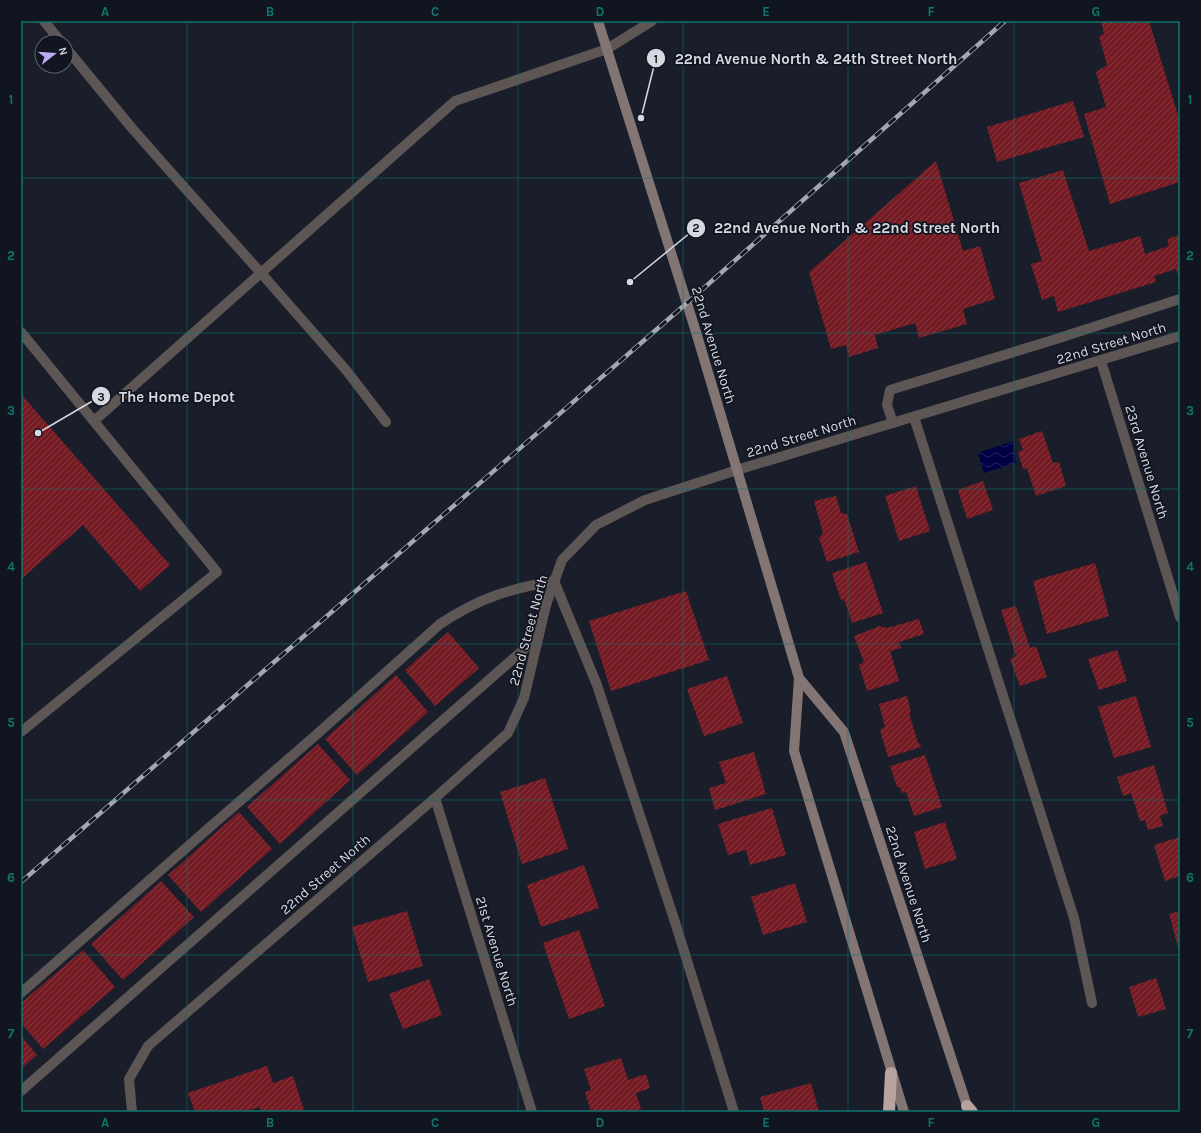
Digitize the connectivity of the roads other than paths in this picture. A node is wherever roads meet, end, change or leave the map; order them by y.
1 (44, 21) edge
2 (598, 21) edge
3 (652, 21) edge
4 (55, 34) edge
5 (607, 49) junction
6 (74, 58) edge
7 (261, 273) junction
8 (1180, 300) edge
9 (21, 332) edge
10 (1180, 336) edge
11 (1101, 361) junction
12 (914, 417) junction
13 (94, 421) junction
14 (386, 422) dead end
15 (893, 423) junction
16 (737, 470) junction
17 (554, 581) junction
18 (1180, 617) edge
19 (539, 636) junction
20 (799, 678) junction
21 (21, 732) edge
22 (435, 798) junction
23 (21, 993) edge
24 (1092, 1003) dead end
25 (891, 1073) junction
26 (21, 1091) edge
27 (969, 1110) edge
28 (132, 1112) edge
29 (532, 1112) edge
30 (734, 1112) edge
31 (889, 1112) edge
32 (904, 1112) edge

1 - 4 street
2 - 5 main road, 22nd Avenue North
3 - 5 street
5 - 7 street
5 - 16 main road, 22nd Avenue North
6 - 7 street
7 - 13 street
7 - 14 street
8 - 15 street
9 - 13 street
10 - 11 street, 22nd Street North
11 - 12 street, 22nd Street North
11 - 18 street, 23rd Avenue North
12 - 15 street, 22nd Street North
12 - 24 street
13 - 21 street
15 - 16 street, 22nd Street North
16 - 17 street, 22nd Street North
16 - 20 main road, 22nd Avenue North
17 - 19 street, 22nd Street North
17 - 23 street
17 - 30 street
19 - 22 street, 22nd Street North
19 - 26 street
20 - 25 main road, 22nd Avenue North
20 - 27 main road, 22nd Avenue North
22 - 28 street, 22nd Street North
22 - 29 street, 21st Avenue North
25 - 31 highway
25 - 32 main road, 22nd Avenue North

